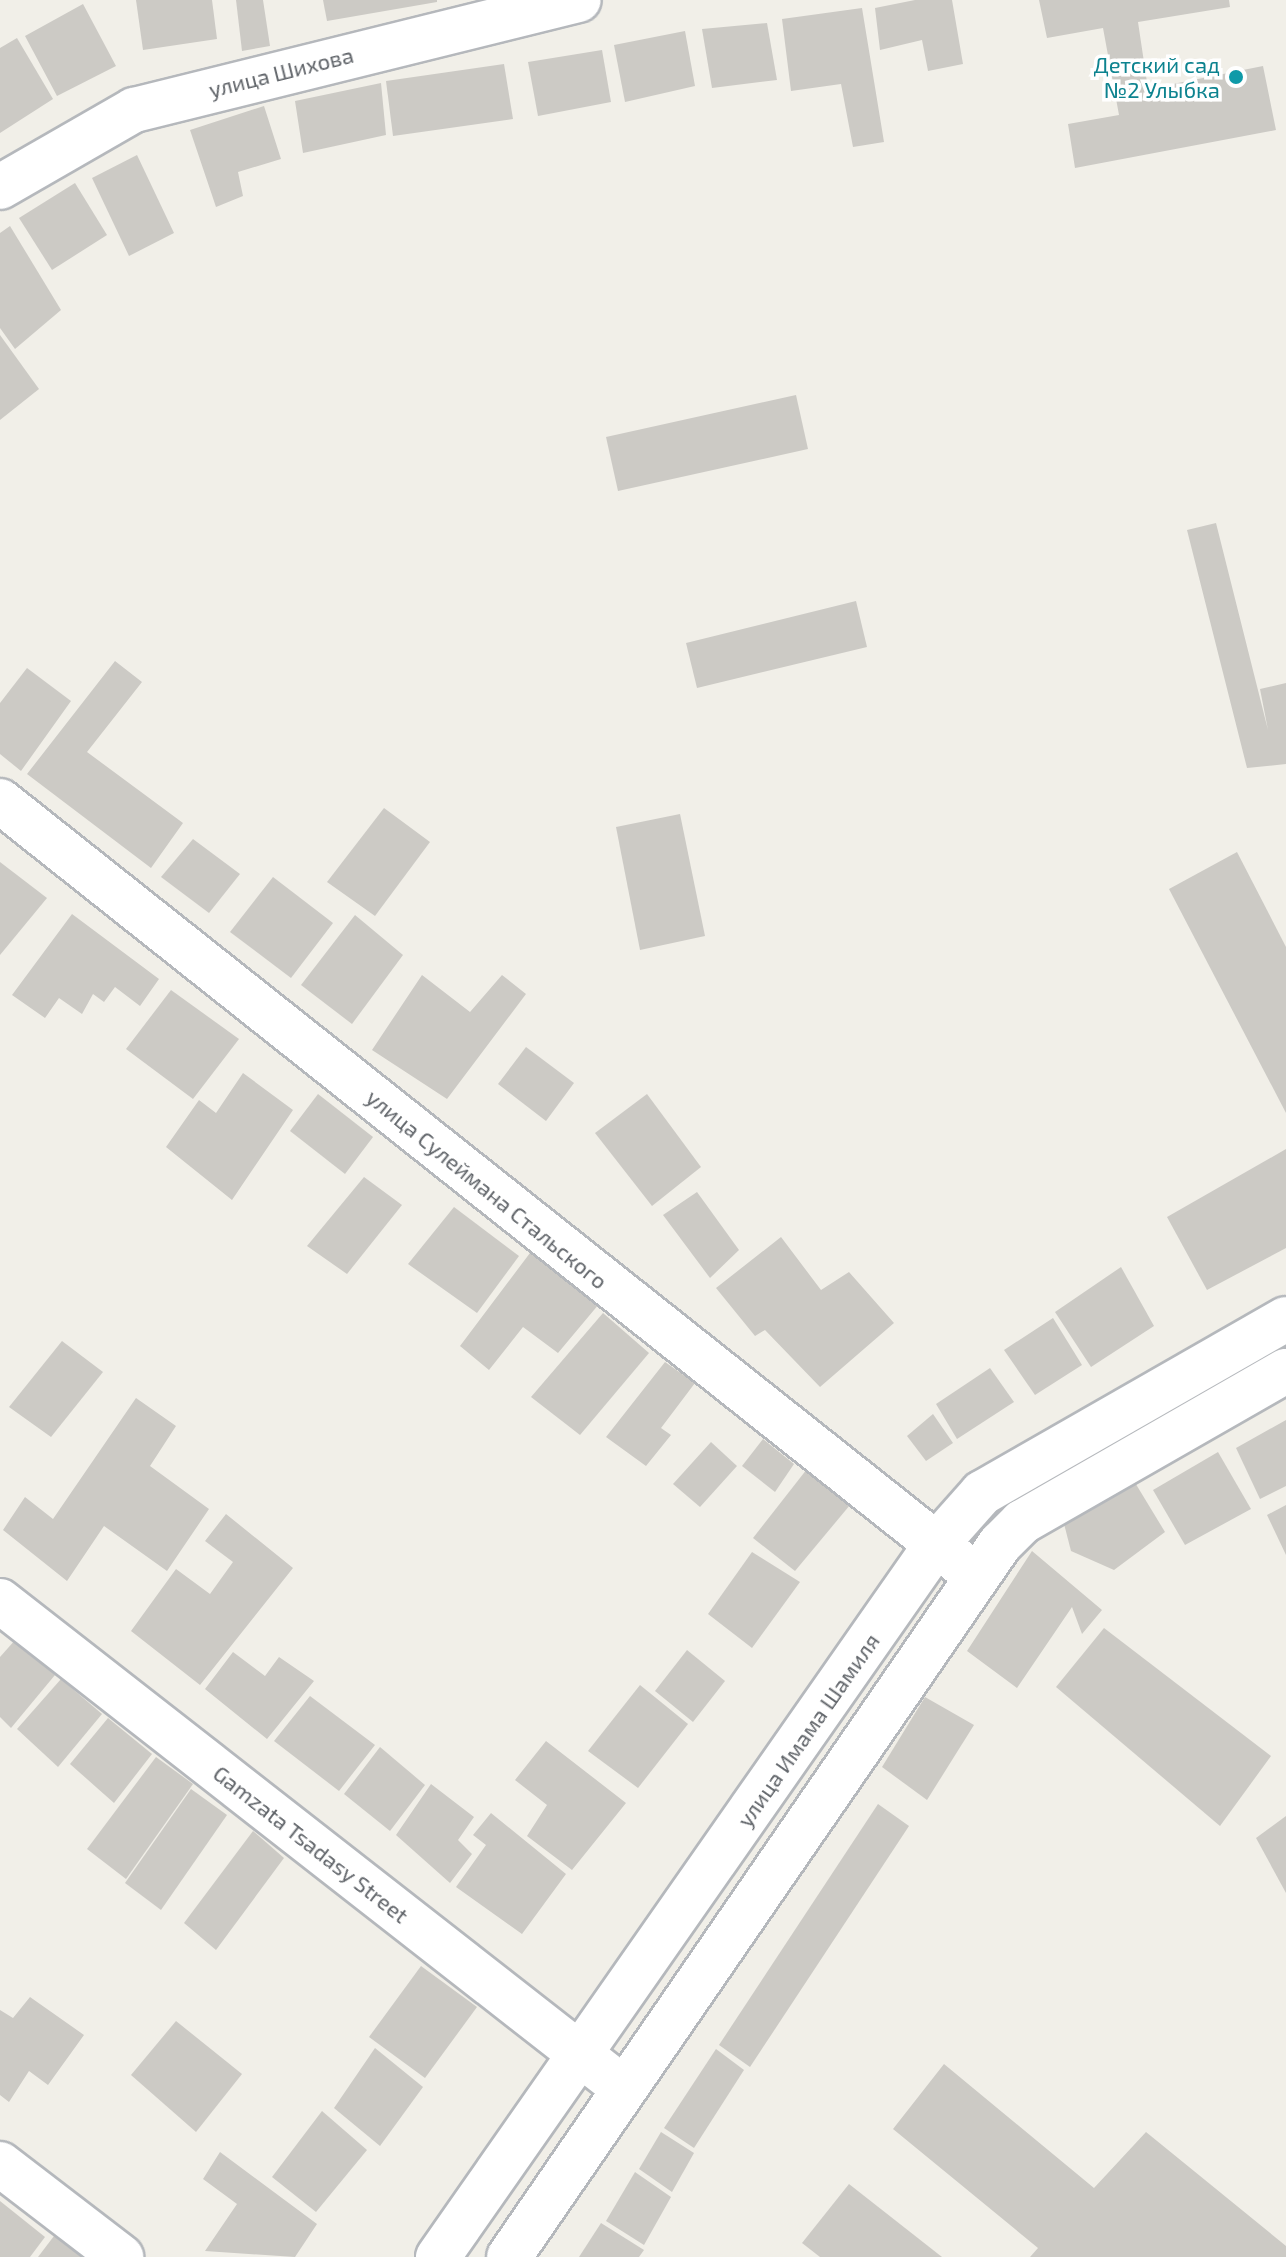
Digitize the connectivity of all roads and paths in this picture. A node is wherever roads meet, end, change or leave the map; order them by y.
1 (554, 2) edge
2 (0, 187) edge
3 (0, 801) edge
4 (1286, 1319) edge
5 (1286, 1371) edge
6 (935, 1546) junction
7 (975, 1575) junction
8 (0, 1601) edge
9 (622, 2087) junction
10 (0, 2164) edge
11 (121, 2257) edge
12 (438, 2257) edge
13 (509, 2257) edge

1 - 2 street, улица Шихова
3 - 6 street, улица Сулеймана Стальского
4 - 6 street, улица Имама Шамиля
5 - 7 street
6 - 7 street, улица Сулеймана Стальского
6 - 12 street, улица Имама Шамиля
7 - 9 street
8 - 9 street, Gamzata Tsadasy Street
9 - 13 street
10 - 11 street

